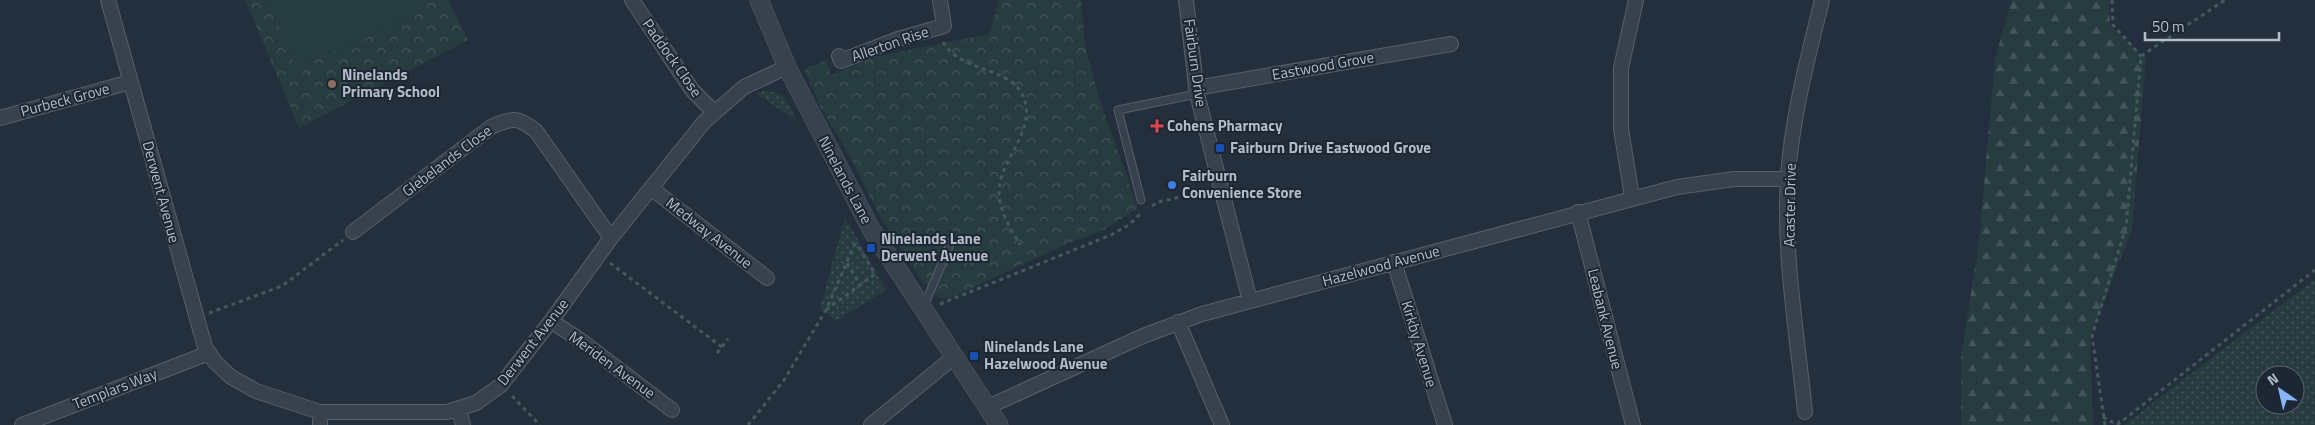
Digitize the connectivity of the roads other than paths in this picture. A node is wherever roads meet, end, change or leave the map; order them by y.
1 (108, 0) edge
2 (632, 0) edge
3 (759, 0) edge
4 (940, 0) edge
5 (1186, 0) edge
6 (1636, 0) edge
7 (1822, 0) edge
8 (1450, 44) dead end
9 (839, 56) dead end
10 (787, 66) junction
11 (130, 82) junction
12 (1196, 91) junction
13 (714, 112) junction
14 (0, 118) edge
15 (1788, 179) junction
16 (650, 188) junction
17 (1632, 197) junction
18 (1141, 200) dead end
19 (1578, 212) junction
20 (353, 232) road end
21 (611, 238) junction
22 (951, 242) dead end
23 (1394, 262) junction
24 (767, 278) dead end
25 (1250, 300) junction
26 (923, 310) junction
27 (551, 321) junction
28 (1178, 322) junction
29 (209, 353) junction
30 (954, 357) junction
31 (988, 407) junction
32 (459, 410) junction
33 (672, 410) dead end
34 (1805, 412) dead end
35 (320, 419) edge
36 (22, 425) edge
37 (463, 425) edge
38 (871, 425) edge
39 (999, 425) edge
40 (1222, 425) edge
41 (1444, 425) edge
42 (1633, 425) edge

1 - 11 street, Derwent Avenue
2 - 13 street, Paddock Close
3 - 10 street, Ninelands Lane
4 - 9 street, Allerton Rise
5 - 12 street, Fairburn Drive
6 - 17 street
7 - 15 street, Acaster Drive
8 - 12 street, Eastwood Grove
10 - 13 street, Derwent Avenue
10 - 26 street, Ninelands Lane
11 - 14 street, Purbeck Grove
11 - 29 street, Derwent Avenue
12 - 18 lane
12 - 25 street, Fairburn Drive
13 - 16 street, Derwent Avenue
15 - 17 street, Hazelwood Avenue
15 - 34 street, Acaster Drive
16 - 21 street, Derwent Avenue
16 - 24 street, Medway Avenue
17 - 19 street, Hazelwood Avenue
19 - 23 street, Hazelwood Avenue
19 - 42 street, Leabank Avenue
20 - 21 street, Glebelands Close
21 - 27 street, Derwent Avenue
22 - 26 lane
23 - 25 street, Hazelwood Avenue
23 - 41 street, Kirkby Avenue
25 - 28 street, Hazelwood Avenue
26 - 30 street, Ninelands Lane
27 - 32 street, Derwent Avenue
27 - 33 street, Meriden Avenue
28 - 31 street, Hazelwood Avenue
28 - 40 street
29 - 35 street, Derwent Avenue
29 - 36 street, Templars Way
30 - 31 street, Ninelands Lane
30 - 38 street
31 - 39 street, Ninelands Lane
32 - 35 street, Derwent Avenue
32 - 37 street

